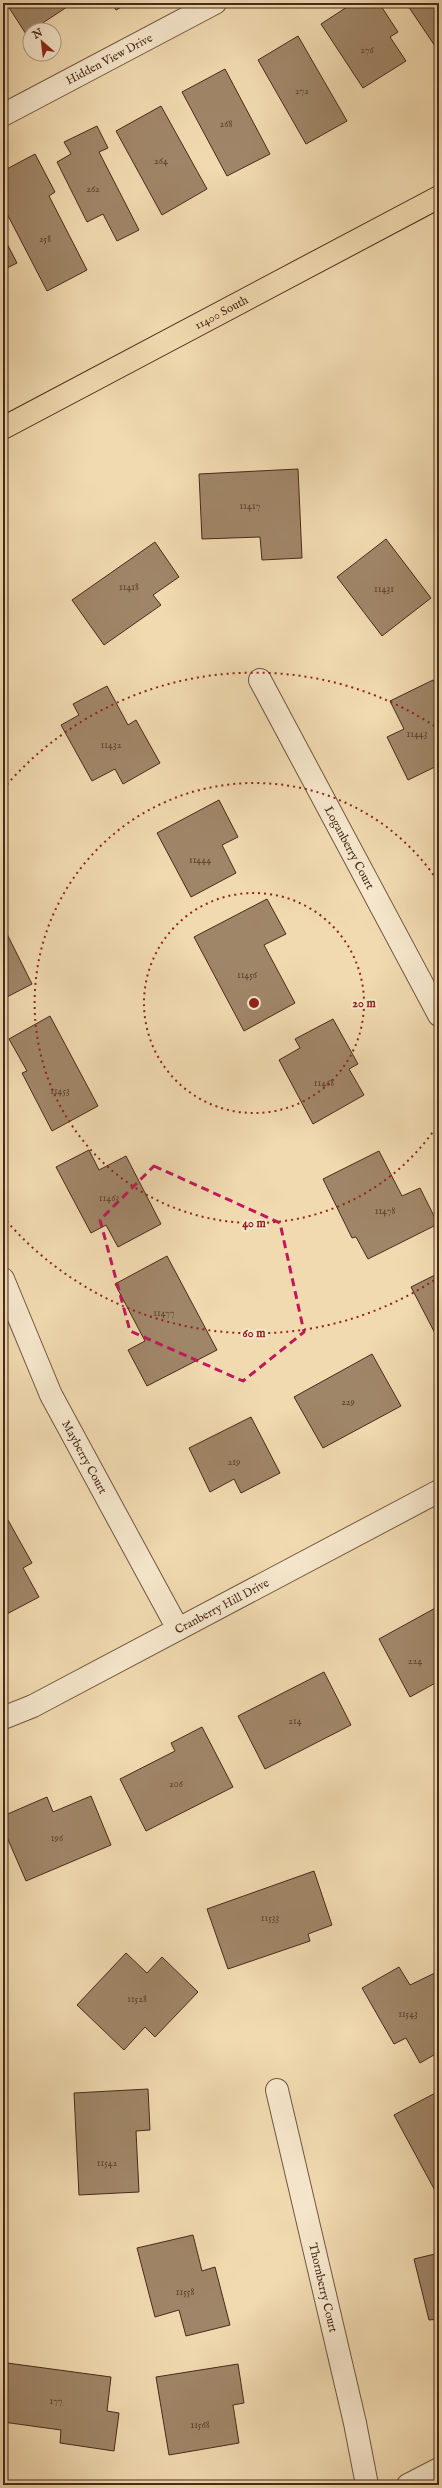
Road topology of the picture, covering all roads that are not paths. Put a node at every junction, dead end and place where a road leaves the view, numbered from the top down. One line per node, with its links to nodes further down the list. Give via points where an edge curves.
1 (215, 3): 2 (street, Hidden View Drive)
2 (3, 115)
3 (439, 197): 4 (main road, 11400 South)
4 (3, 428)
5 (260, 680): 6 (street, Loganberry Court)
6 (439, 1015)
7 (3, 1279): 9 (street, Mayberry Court, via 51,1395)
8 (439, 1490): 9 (street, Cranberry Hill Drive)
9 (178, 1630): 10 (street, Cranberry Hill Drive, via 33,1706)
10 (3, 1718)
11 (277, 2090): 13 (street, Thornberry Court)
12 (439, 2469): 14 (street)
13 (368, 2485)
14 (408, 2485)

